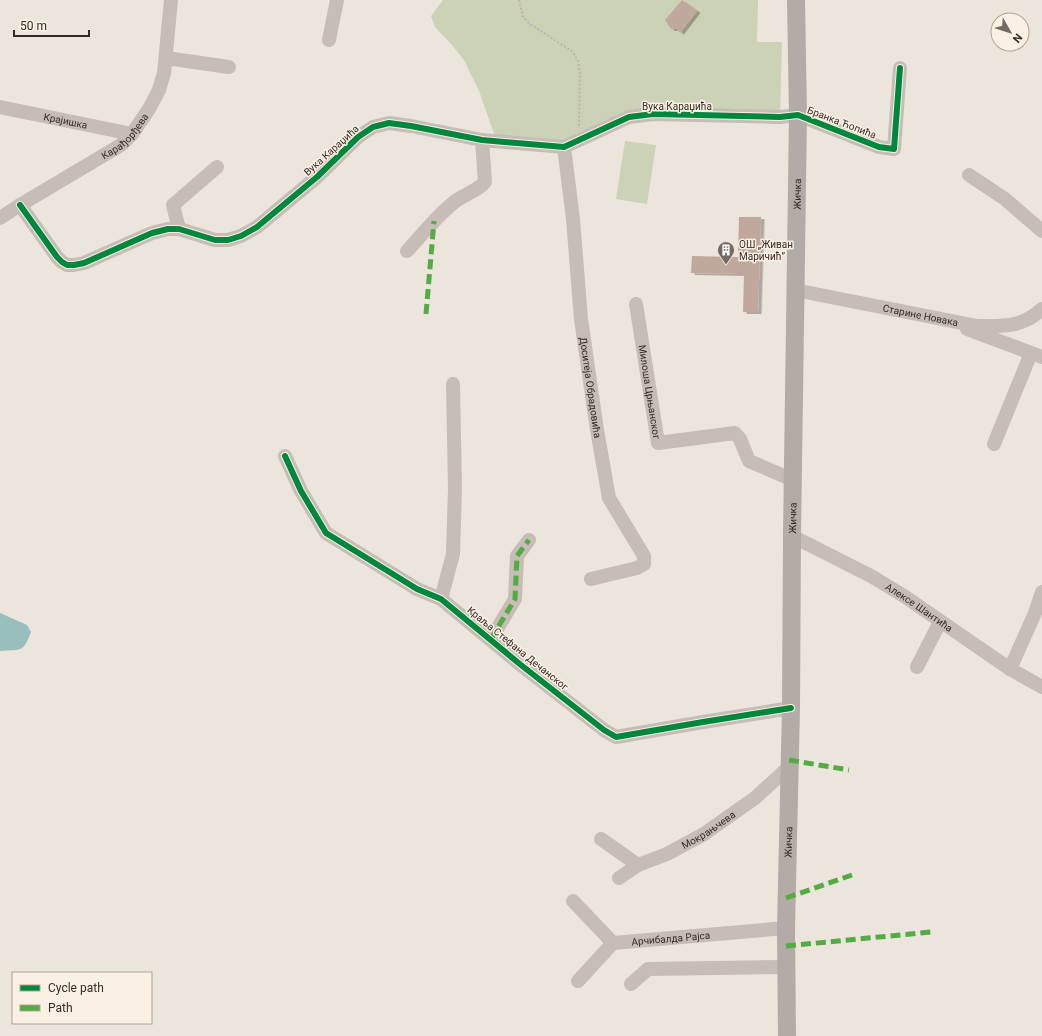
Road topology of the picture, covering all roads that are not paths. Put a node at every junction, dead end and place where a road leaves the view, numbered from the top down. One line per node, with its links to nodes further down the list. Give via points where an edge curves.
1 (171, 0): 5 (street, Карађорђева)
2 (337, 0): 4 (street)
3 (796, 0): 9 (main road, Жичка)
4 (329, 40)
5 (166, 58): 6 (street); 10 (street, Карађорђева, via 159,90)
6 (229, 67)
7 (900, 68): 9 (street, Бранка Ћопића, via 894,149 879,147)
8 (0, 107): 10 (street, Крајишка)
9 (798, 115): 12 (street, Вука Караџића, via 780,117 653,114 629,117); 20 (main road, Жичка)
10 (132, 134): 15 (street, Карађорђева, via 121,145)
11 (482, 140): 12 (street, Вука Караџића); 17 (street, Вука Караџића, via 389,123 373,127 358,137 317,177 257,227 241,236 216,240); 19 (street, via 485,182 480,188 457,200 442,212)
12 (564, 147): 32 (street, Доситеја Обрадовића, via 581,319 609,498 644,556 644,564 637,568)
13 (217, 167): 17 (street, via 173,205)
14 (969, 175): 18 (street, via 1005,199)
15 (20, 205): 16 (street, Карађорђева); 17 (street, Вука Караџића, via 57,257 67,265 84,262 152,233 168,229)
16 (0, 218)
17 (179, 230)
18 (1042, 231)
19 (407, 251)
20 (795, 290): 23 (street, Старине Новака); 29 (main road, Жичка)
21 (636, 304): 29 (street, Милоша Црњанског, via 658,443 735,433 749,461)
22 (1042, 309): 23 (street, Старине Новака, via 1032,318 1017,324 976,326)
23 (948, 321): 24 (street)
24 (1035, 358): 25 (street); 27 (street)
25 (1042, 363)
26 (454, 384): 34 (street, via 453,554)
27 (994, 444)
28 (285, 456): 34 (street, Краља Стефана Дечанског, via 326,532 417,589)
29 (793, 480): 30 (main road, Жичка)
30 (792, 536): 35 (street, Алексе Шантића, via 871,576); 40 (main road, Жичка)
31 (529, 540): 36 (street, Краља Стефана Дечанског, via 517,556 515,598)
32 (591, 579)
33 (1042, 592): 38 (street, via 1036,613)
34 (441, 599): 36 (street, Краља Стефана Дечанског)
35 (940, 622): 37 (street); 38 (street, Алексе Шантића)
36 (491, 639): 40 (street, Краља Стефана Дечанског, via 616,737)
37 (917, 667)
38 (1010, 669): 39 (street, Алексе Шантића)
39 (1042, 687)
40 (790, 708): 41 (main road, Жичка)
41 (789, 767): 43 (street, Мокрањчева, via 755,798 704,834 667,854); 46 (main road, Жичка)
42 (601, 839): 43 (street)
43 (638, 865): 44 (street, Мокрањчева)
44 (619, 878)
45 (573, 901): 47 (street)
46 (786, 928): 47 (street, Арчибалда Рајса); 48 (main road, Жичка)
47 (613, 943): 49 (street)
48 (786, 967): 50 (street, via 648,969); 51 (main road, Жичка)
49 (578, 981)
50 (631, 984)
51 (787, 1036)

